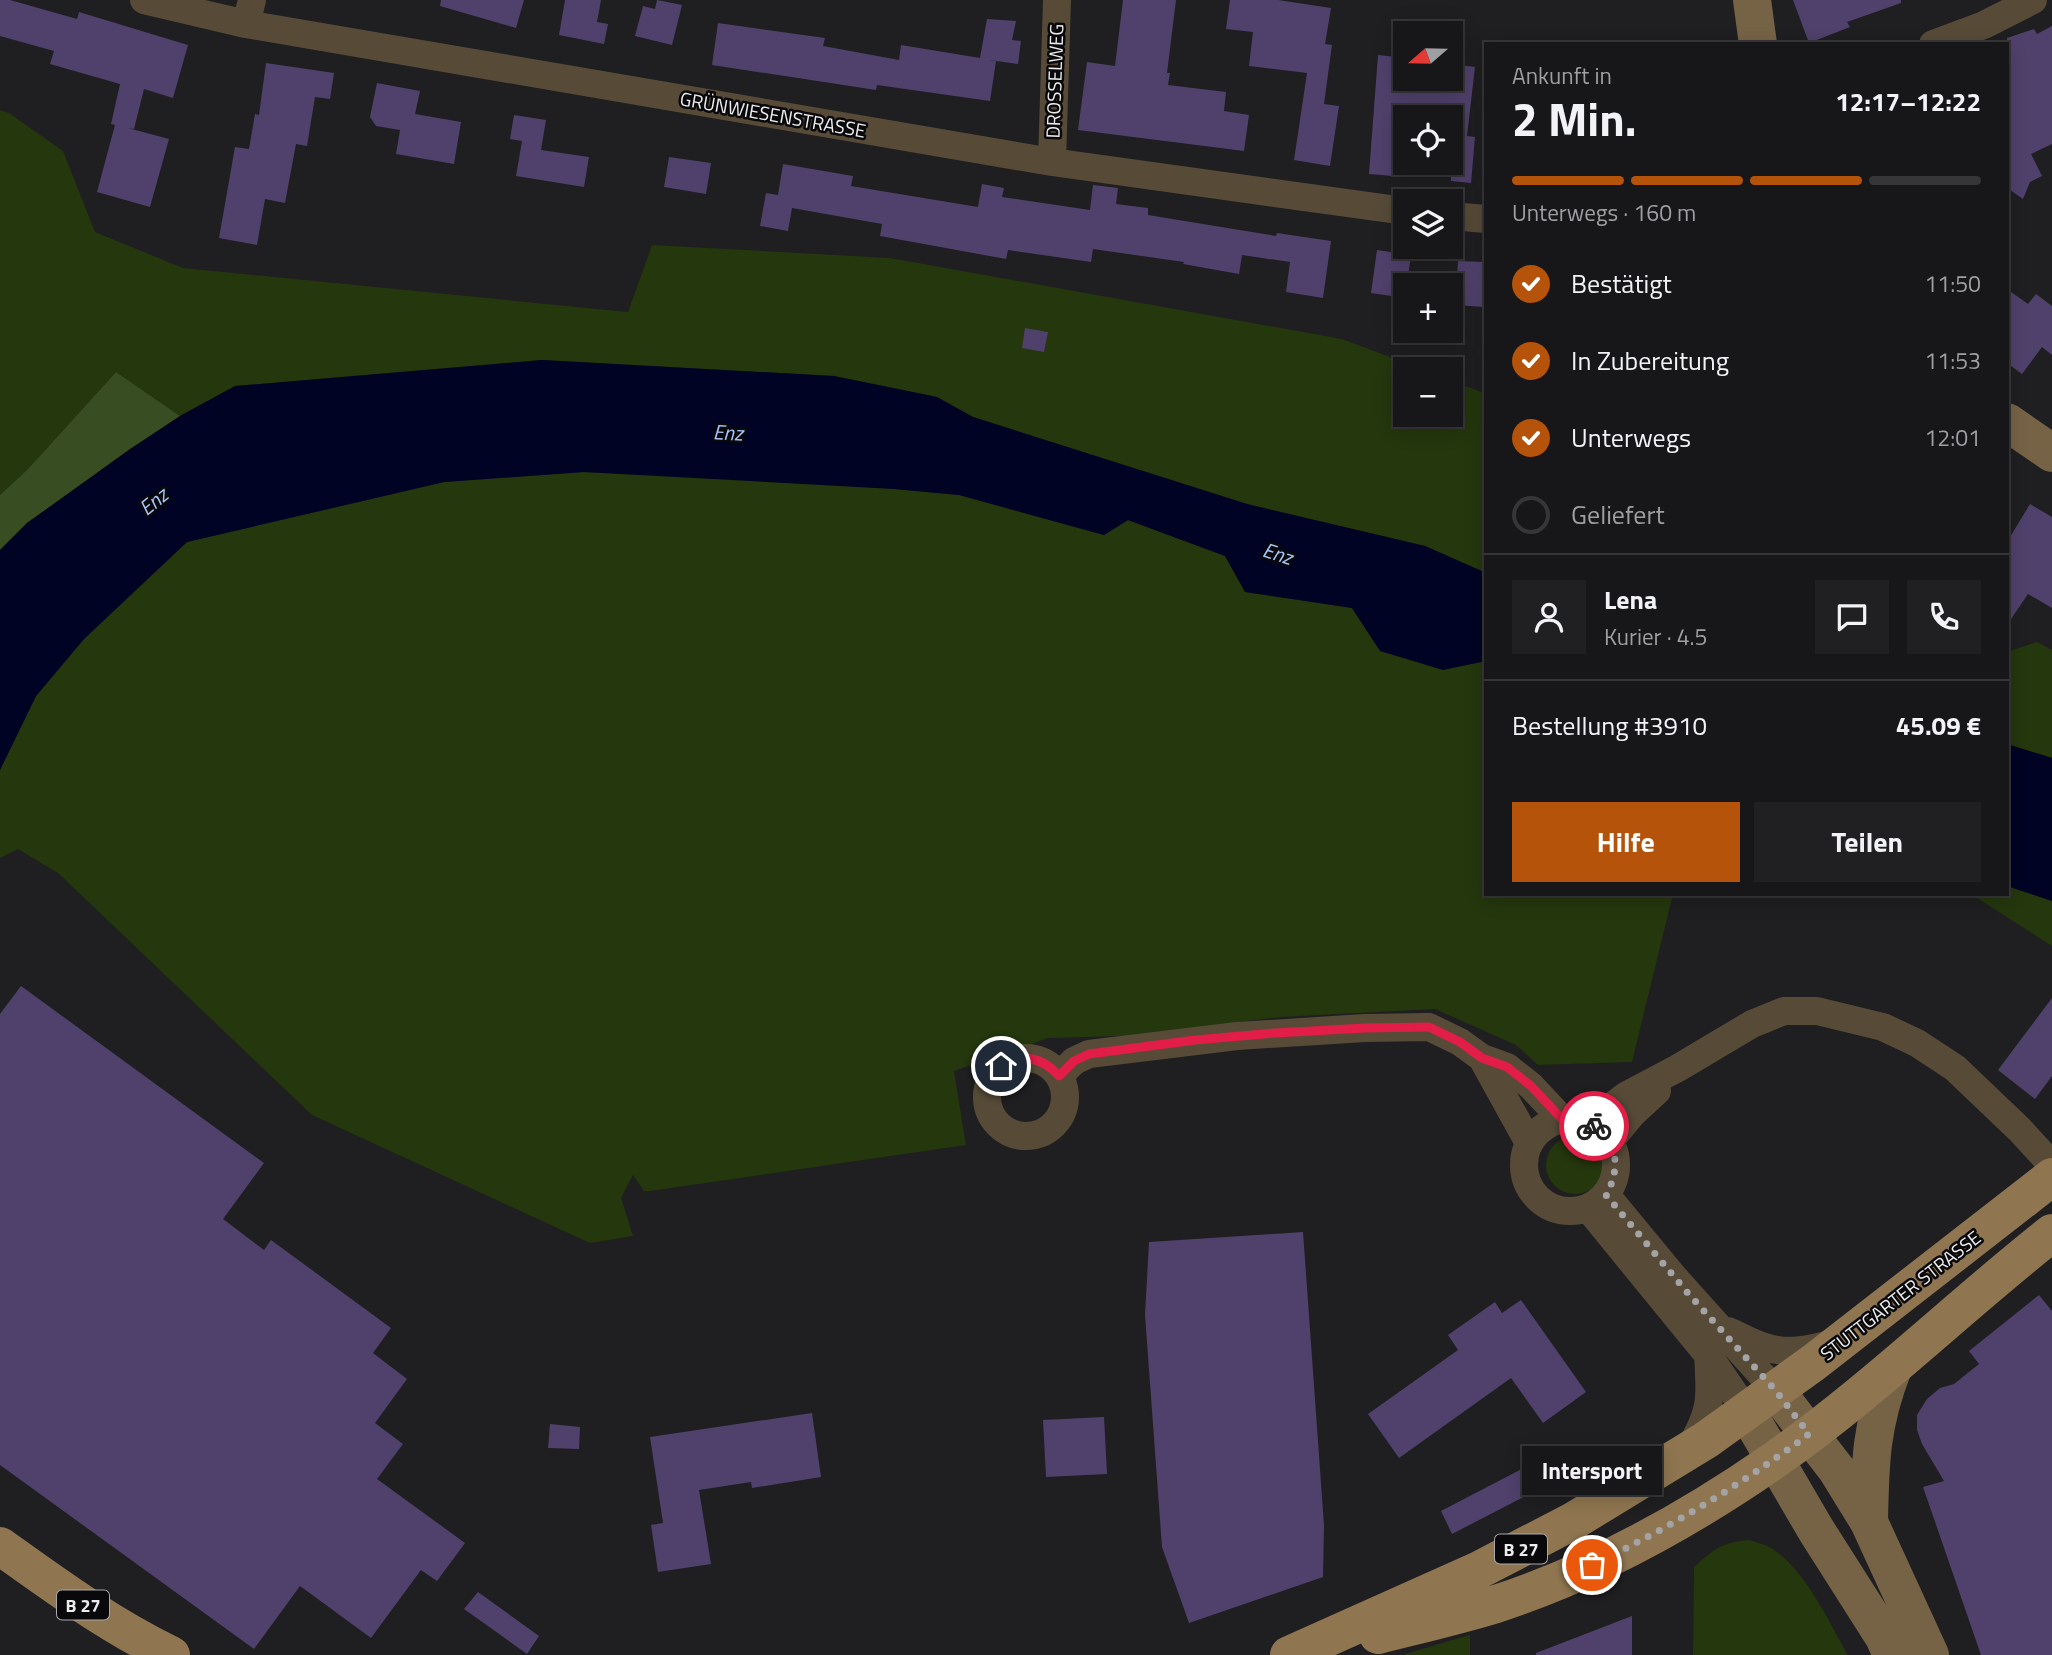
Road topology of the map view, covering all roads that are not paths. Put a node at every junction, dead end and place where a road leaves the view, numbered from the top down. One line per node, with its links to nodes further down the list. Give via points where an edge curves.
1 (144, 0): 5 (street, GRÜNWIESENSTRASSE)
2 (1057, 0): 8 (street, DROSSELWEG)
3 (1752, 0): 6 (main road)
4 (2033, 0): 7 (street)
5 (249, 12): 8 (street, GRÜNWIESENSTRASSE)
6 (1758, 42)
7 (1938, 42)
8 (1052, 162): 9 (street, GRÜNWIESENSTRASSE)
9 (1393, 209)
10 (1463, 217): 11 (street)
11 (1484, 219)
12 (2009, 423): 13 (main road)
13 (2052, 453)
14 (1482, 1058): 15 (street, via 1429,1027 1365,1028 1195,1040 1089,1054); 16 (street, via 1507,1067); 17 (street)
15 (1059, 1076)
16 (1587, 1128): 17 (street, via 1549,1123); 18 (street, via 1627,1095 1752,1024 1784,1011 1817,1011 1883,1027 1917,1042 1955,1068); 20 (street, via 1615,1155 1613,1182)
17 (1529, 1143): 20 (street, via 1524,1172 1538,1199 1561,1211)
18 (2052, 1165)
19 (2052, 1177): 23 (main road, STUTTGARTER STRASSE / B 27)
20 (1597, 1201): 22 (street); 24 (street)
21 (2052, 1233): 25 (main road, B 27)
22 (1716, 1326): 23 (street, via 1765,1348 1785,1351); 26 (street)
23 (1841, 1342): 26 (main road, STUTTGARTER STRASSE / B 27)
24 (1708, 1356): 26 (street); 28 (street, via 1709,1411)
25 (1893, 1368): 27 (main road, B 27); 30 (main road, via 1872,1435)
26 (1761, 1401): 27 (main road); 28 (main road, B 27); 29 (main road)
27 (1809, 1434): 29 (main road, B 27); 30 (main road)
28 (1687, 1451): 34 (main road, B 27, via 1575,1520 1479,1570)
29 (1774, 1460): 31 (main road); 35 (main road, B 27, via 1640,1542 1546,1585 1496,1604)
30 (1869, 1522): 31 (main road, via 1847,1515); 37 (main road)
31 (1816, 1530): 36 (main road)
32 (0, 1546): 33 (main road, B 27, via 71,1598)
33 (171, 1655)
34 (1289, 1655)
35 (1305, 1655)
36 (1892, 1655)
37 (1930, 1655)

